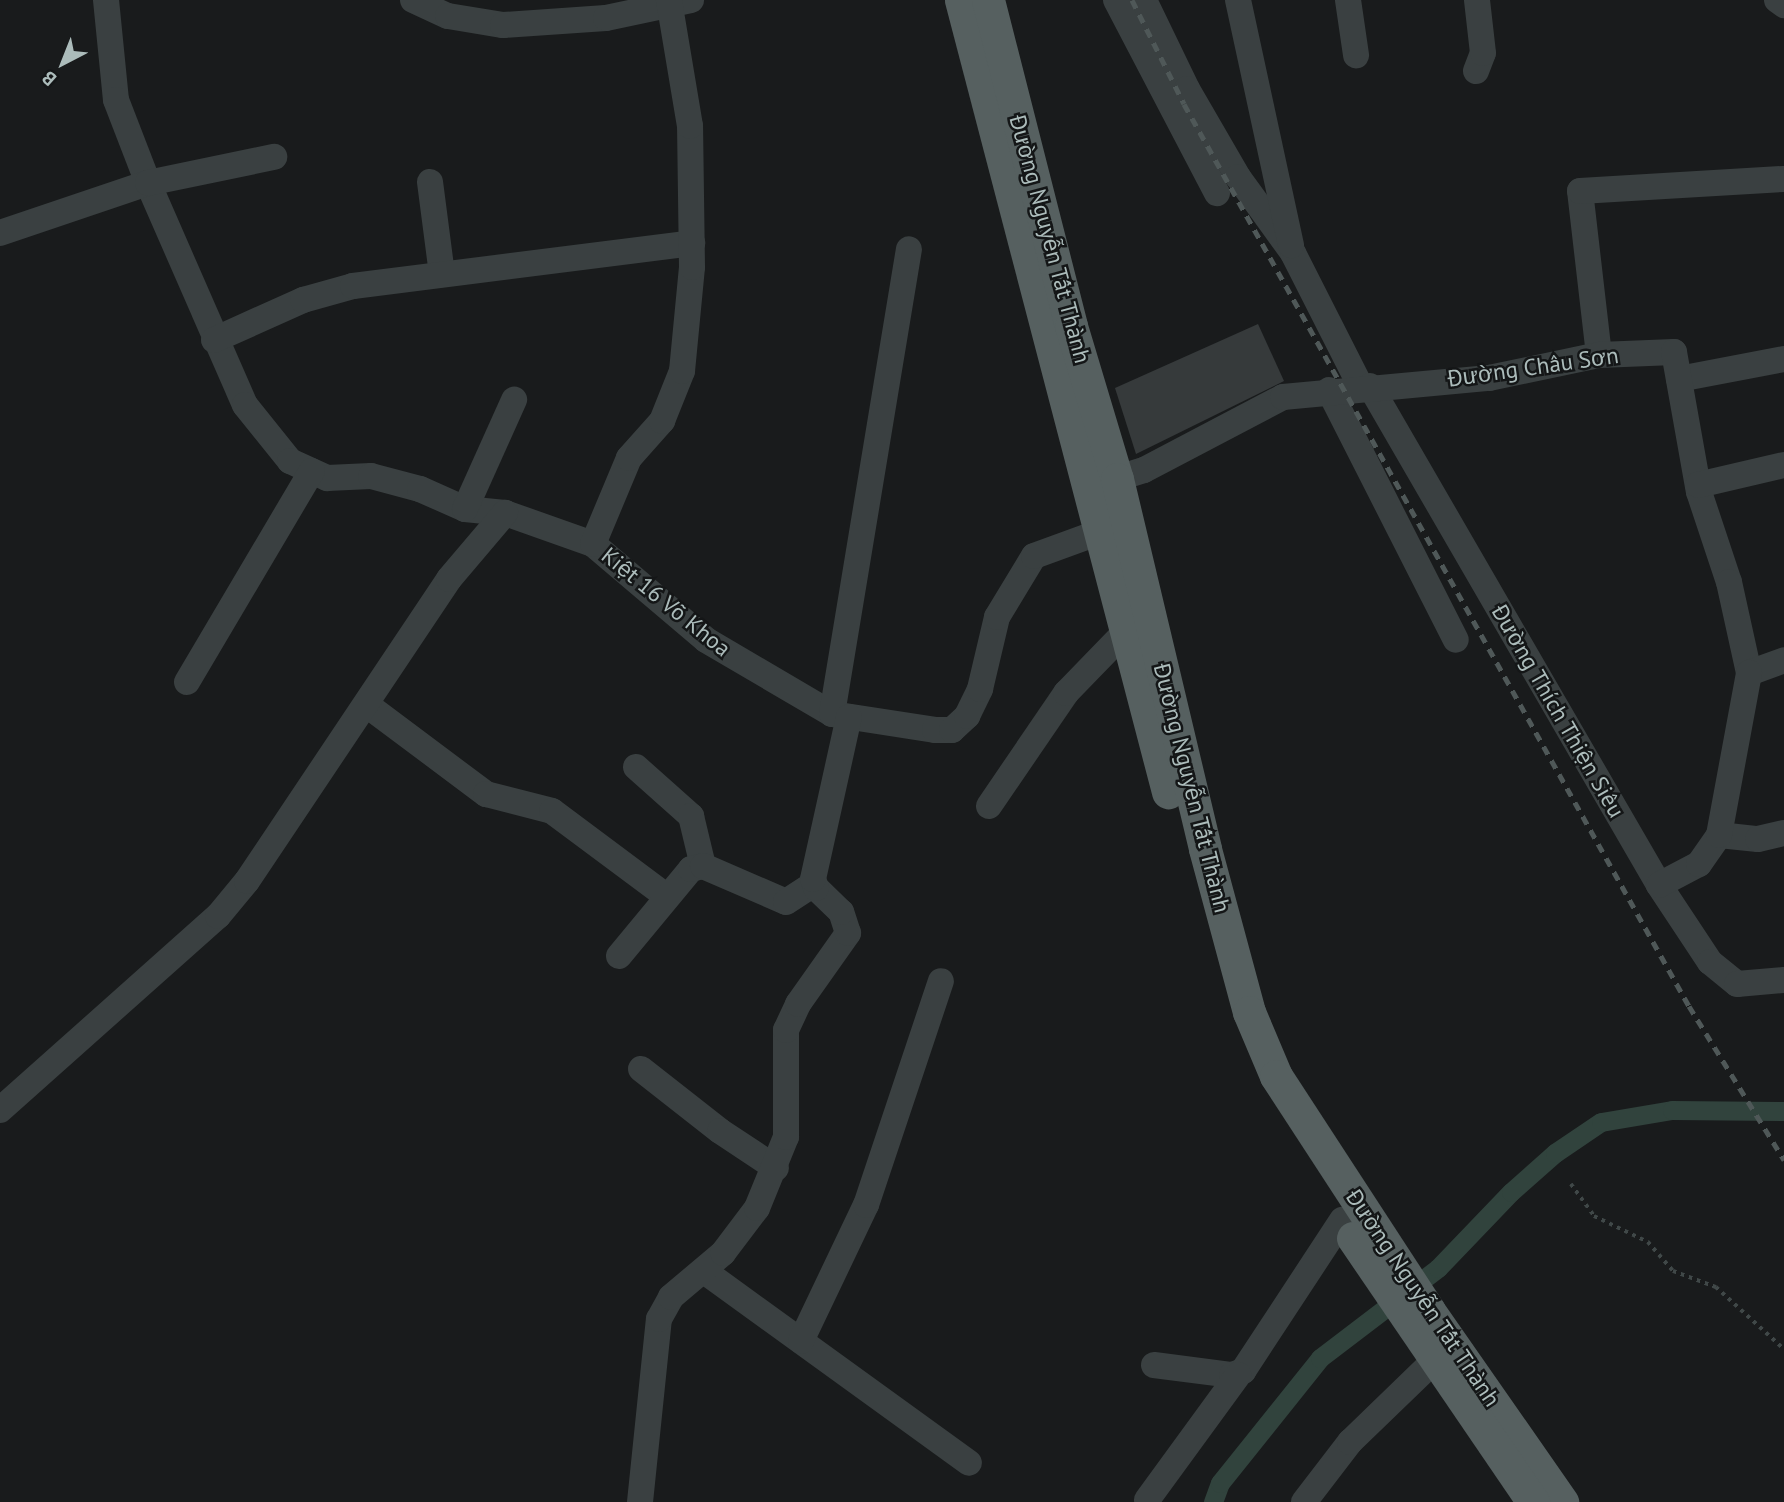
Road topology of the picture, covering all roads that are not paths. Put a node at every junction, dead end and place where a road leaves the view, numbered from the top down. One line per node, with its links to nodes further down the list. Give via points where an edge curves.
1 (106, 0): 18 (street, via 115,92)
2 (413, 0): 11 (street, via 448,16 503,25 606,18)
3 (961, 0): 34 (main road, Đường Nguyễn Tất Thành)
4 (988, 0): 34 (main road, Đường Nguyễn Tất Thành, via 1071,326)
5 (1116, 0): 19 (street)
6 (1144, 0): 23 (street, via 1187,89 1238,177)
7 (1238, 0): 23 (street)
8 (1348, 0): 13 (street)
9 (1477, 0): 14 (street, via 1483,53)
10 (1777, 0): 12 (street)
11 (676, 2): 21 (street, via 690,125)
12 (1784, 5)
13 (1356, 55)
14 (1476, 71)
15 (274, 157): 18 (street)
16 (1784, 179): 26 (street, via 1580,191)
17 (430, 182): 24 (street)
18 (148, 183): 20 (street); 25 (street)
19 (1217, 193)
20 (0, 233)
21 (692, 243): 24 (street); 39 (street, via 682,371 662,421 629,458)
22 (909, 249): 46 (street)
23 (1293, 253): 29 (street, Đường Thích Thiện Siêu)
24 (442, 274): 25 (street, via 327,293)
25 (214, 340): 33 (street, via 245,405 290,461)
26 (1599, 355): 28 (street, Đường Châu Sơn, via 1674,352); 29 (street, Đường Châu Sơn, via 1489,378)
27 (1784, 359): 28 (street)
28 (1679, 379): 35 (street, Đường Châu Sơn)
29 (1366, 387): 30 (street, Đường Châu Sơn); 53 (street, Đường Thích Thiện Siêu)
30 (1329, 390): 34 (street, Đường Châu Sơn, via 1283,397 1144,470); 41 (street)
31 (514, 400): 36 (street)
32 (1784, 465): 35 (street)
33 (312, 471): 36 (street, via 327,478 371,476 420,489); 44 (street)
34 (1102, 484): 38 (main road, Đường Nguyễn Tất Thành); 61 (main road, Đường Nguyễn Tất Thành, via 1249,1012 1276,1076)
35 (1698, 485): 43 (street, Đường Châu Sơn, via 1729,582)
36 (465, 509): 37 (street)
37 (505, 513): 39 (street); 45 (street, via 449,579)
38 (1100, 532): 40 (main road, Đường Nguyễn Tất Thành); 46 (street, via 1034,556 997,617 980,689 967,716 952,730)
39 (593, 544): 46 (street, Kiệt 16 Võ Khoa, via 706,640)
40 (1126, 631): 48 (street, via 1066,693); 61 (main road, Đường Nguyễn Tất Thành, via 1232,1031 1258,1091)
41 (1456, 640)
42 (1784, 660): 43 (street)
43 (1749, 673): 50 (street)
44 (187, 682)
45 (375, 711): 54 (street, via 495,798 552,811); 59 (street, via 218,916)
46 (841, 715): 52 (street)
47 (636, 767): 51 (street, via 691,816)
48 (989, 806)
49 (1784, 833): 50 (street, via 1758,838)
50 (1719, 835): 53 (street, via 1699,864)
51 (703, 866): 52 (street, via 786,902); 54 (street, via 684,873)
52 (814, 884): 60 (street, via 841,912 848,933 798,1004 786,1030 787,1124)
53 (1659, 885): 56 (street, Đường Thích Thiện Siêu, via 1727,979 1749,985)
54 (666, 896): 55 (street)
55 (620, 956)
56 (1784, 980)
57 (941, 981): 64 (street, via 866,1205)
58 (641, 1069): 60 (street)
59 (0, 1110)
60 (776, 1168): 62 (street, via 750,1221)
61 (1352, 1222): 63 (main road, Đường Nguyễn Tất Thành); 67 (street)
62 (704, 1270): 64 (street); 71 (street, via 671,1297 659,1319)
63 (1421, 1321): 65 (main road, Đường Nguyễn Tất Thành); 73 (main road, Đường Nguyễn Tất Thành)
64 (801, 1341): 68 (street)
65 (1434, 1361): 70 (street, via 1350,1442); 72 (main road, Đường Nguyễn Tất Thành)
66 (1154, 1365): 67 (street)
67 (1238, 1374): 69 (street)
68 (969, 1463)
69 (1147, 1500)
70 (1311, 1500)
71 (640, 1502)
72 (1533, 1502)
73 (1562, 1502)

